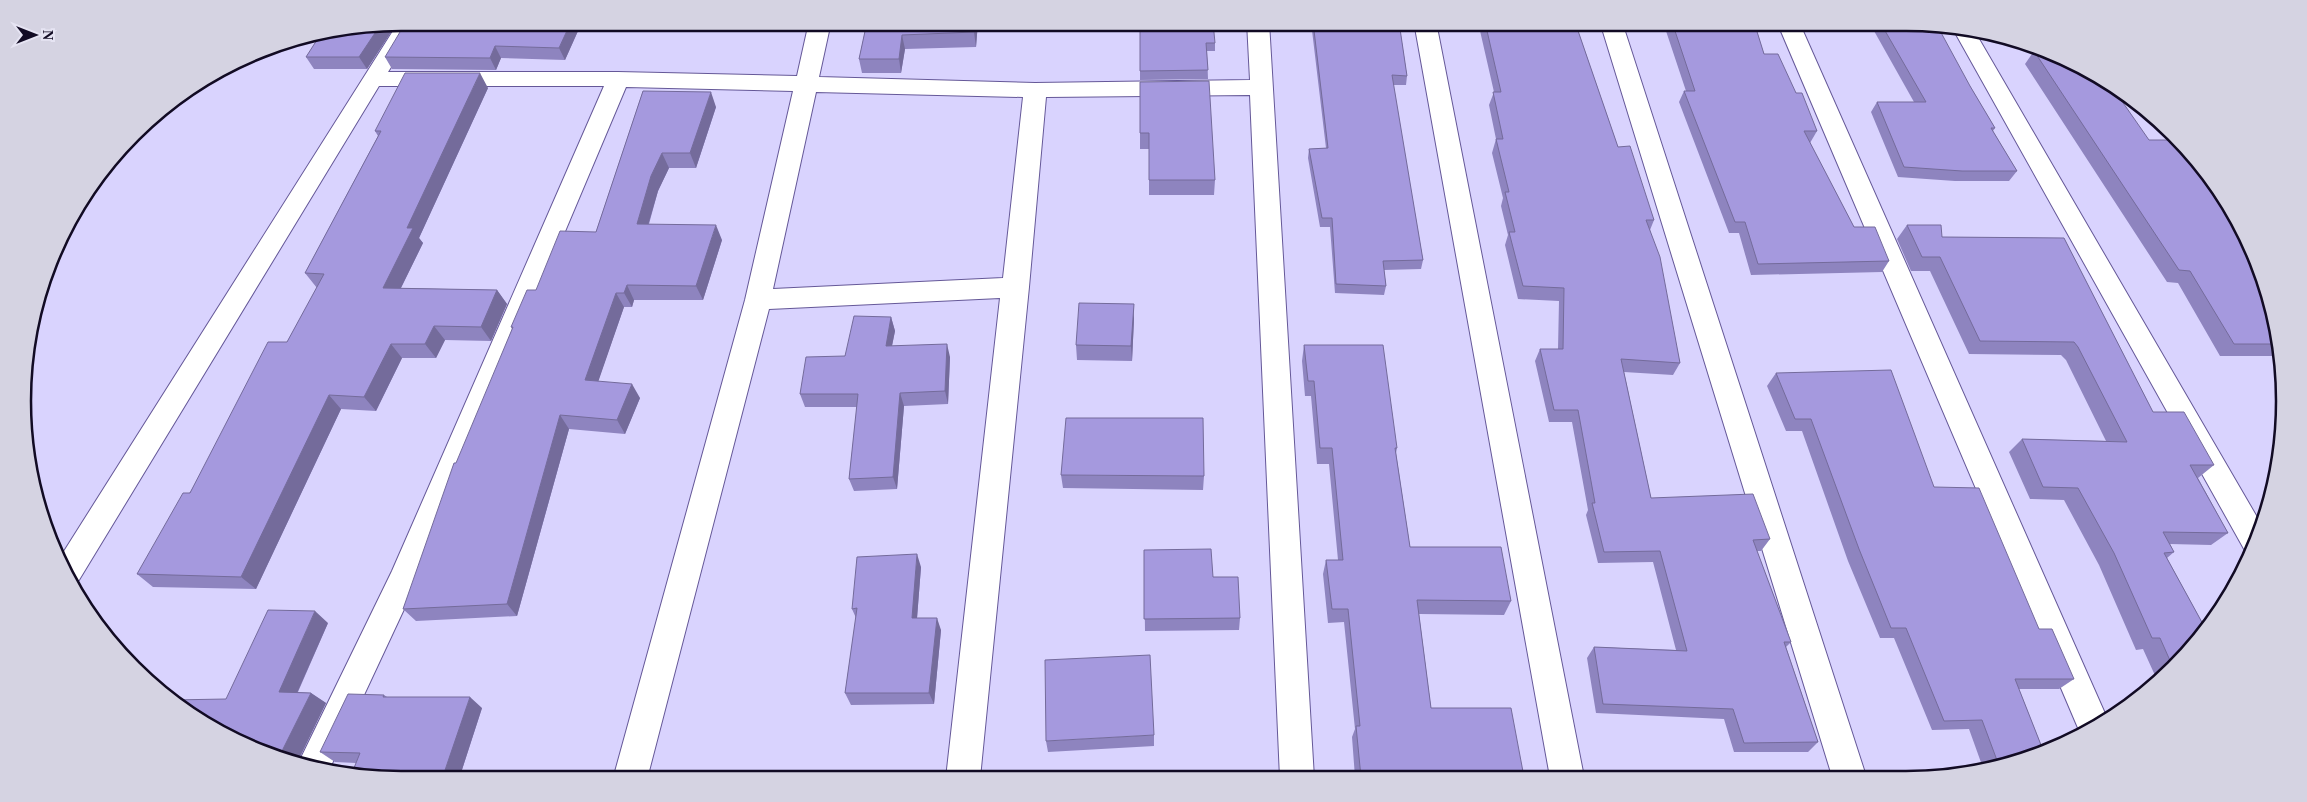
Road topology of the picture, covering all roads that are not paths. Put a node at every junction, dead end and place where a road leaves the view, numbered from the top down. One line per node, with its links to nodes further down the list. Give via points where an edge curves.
1 (403, 31): 8 (street)
2 (818, 31): 10 (street)
3 (1259, 31): 11 (street)
4 (1427, 31): 22 (street)
5 (1614, 31): 23 (street)
6 (1792, 31): 17 (street)
7 (1965, 36): 15 (street)
8 (372, 79): 9 (street); 16 (street)
9 (618, 79): 10 (street); 18 (street, via 404,575)
10 (806, 84): 12 (street); 14 (street)
11 (1262, 87): 12 (street); 21 (street)
12 (1035, 90): 13 (street)
13 (1016, 287): 14 (street); 20 (street)
14 (758, 300): 19 (street)
15 (2251, 534)
16 (70, 567)
17 (2091, 721)
18 (316, 761)
19 (632, 771)
20 (964, 771)
21 (1297, 771)
22 (1566, 771)
23 (1847, 771)

